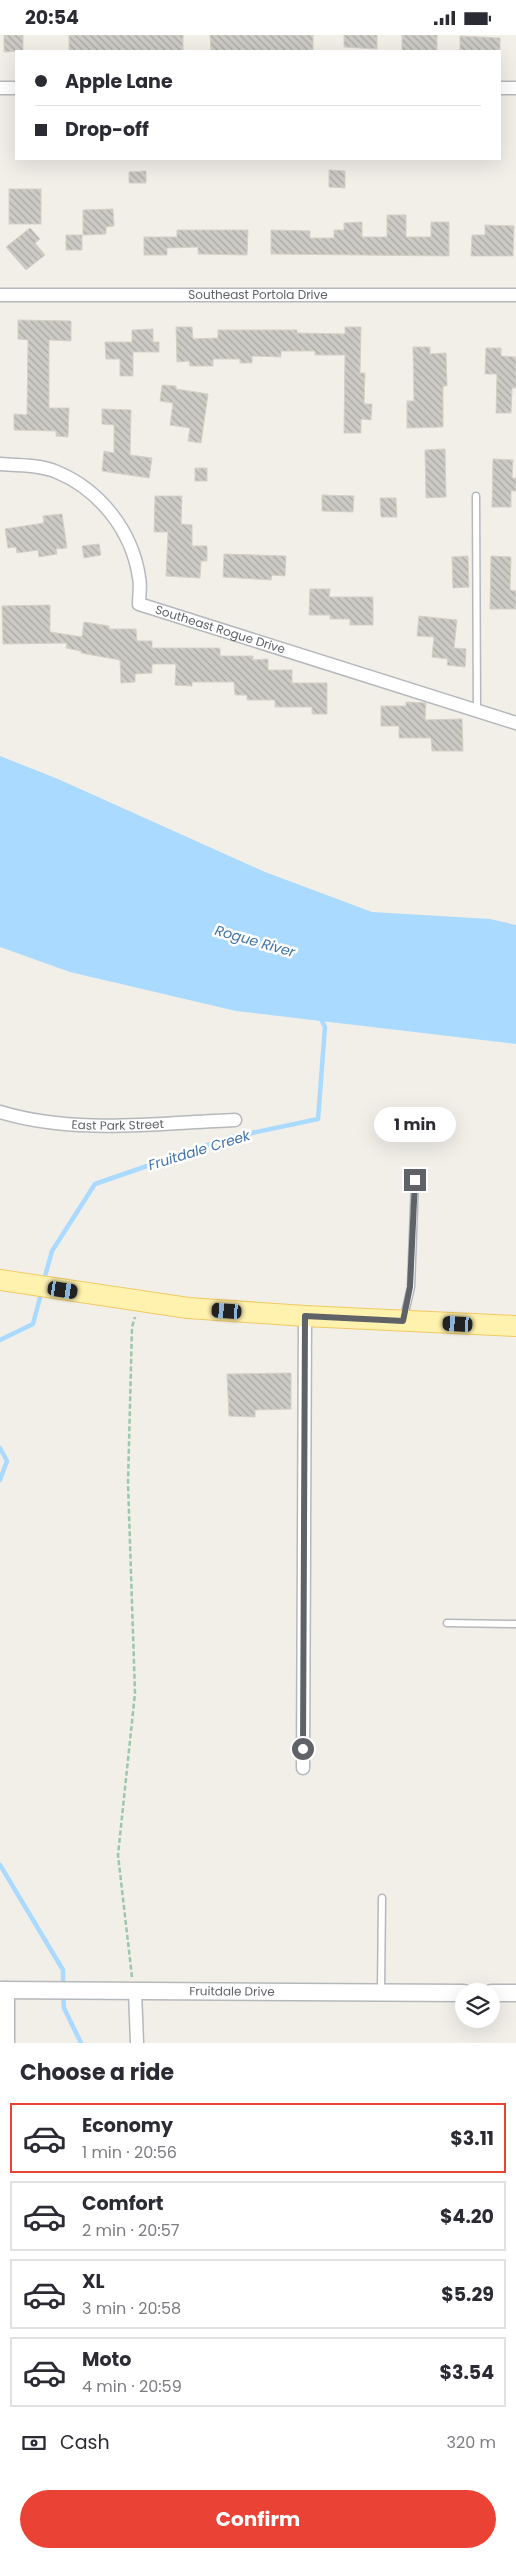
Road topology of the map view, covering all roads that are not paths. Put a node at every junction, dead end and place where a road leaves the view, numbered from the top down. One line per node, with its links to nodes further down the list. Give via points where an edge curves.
1 (0, 88): 2 (street)
2 (15, 88)
3 (501, 88): 4 (street)
4 (516, 89)
5 (0, 295): 6 (street, Southeast Portola Drive)
6 (516, 295)
7 (0, 464): 9 (street, Southeast Rogue Drive, via 56,471 85,488 112,511 128,539 140,577 139,604)
8 (476, 497): 9 (lane)
9 (477, 710): 10 (street, Southeast Rogue Drive)
10 (516, 723)
11 (0, 1112): 12 (street, East Park Street, via 98,1127)
12 (235, 1120)
13 (415, 1180): 16 (lane, via 410,1287)
14 (0, 1280): 15 (main road, via 188,1308)
15 (305, 1316): 16 (main road); 20 (street)
16 (403, 1321): 17 (main road)
17 (516, 1326)
18 (448, 1623): 19 (lane)
19 (516, 1624)
20 (303, 1768)
21 (382, 1898): 24 (lane)
22 (3, 1990): 23 (street, Fruitdale Drive); 28 (street)
23 (135, 1991): 24 (street, Fruitdale Drive); 29 (street)
24 (381, 1992): 25 (street, Fruitdale Drive)
25 (455, 1993)
26 (500, 1993): 27 (street)
27 (516, 1993)
28 (6, 2043)
29 (137, 2043)

